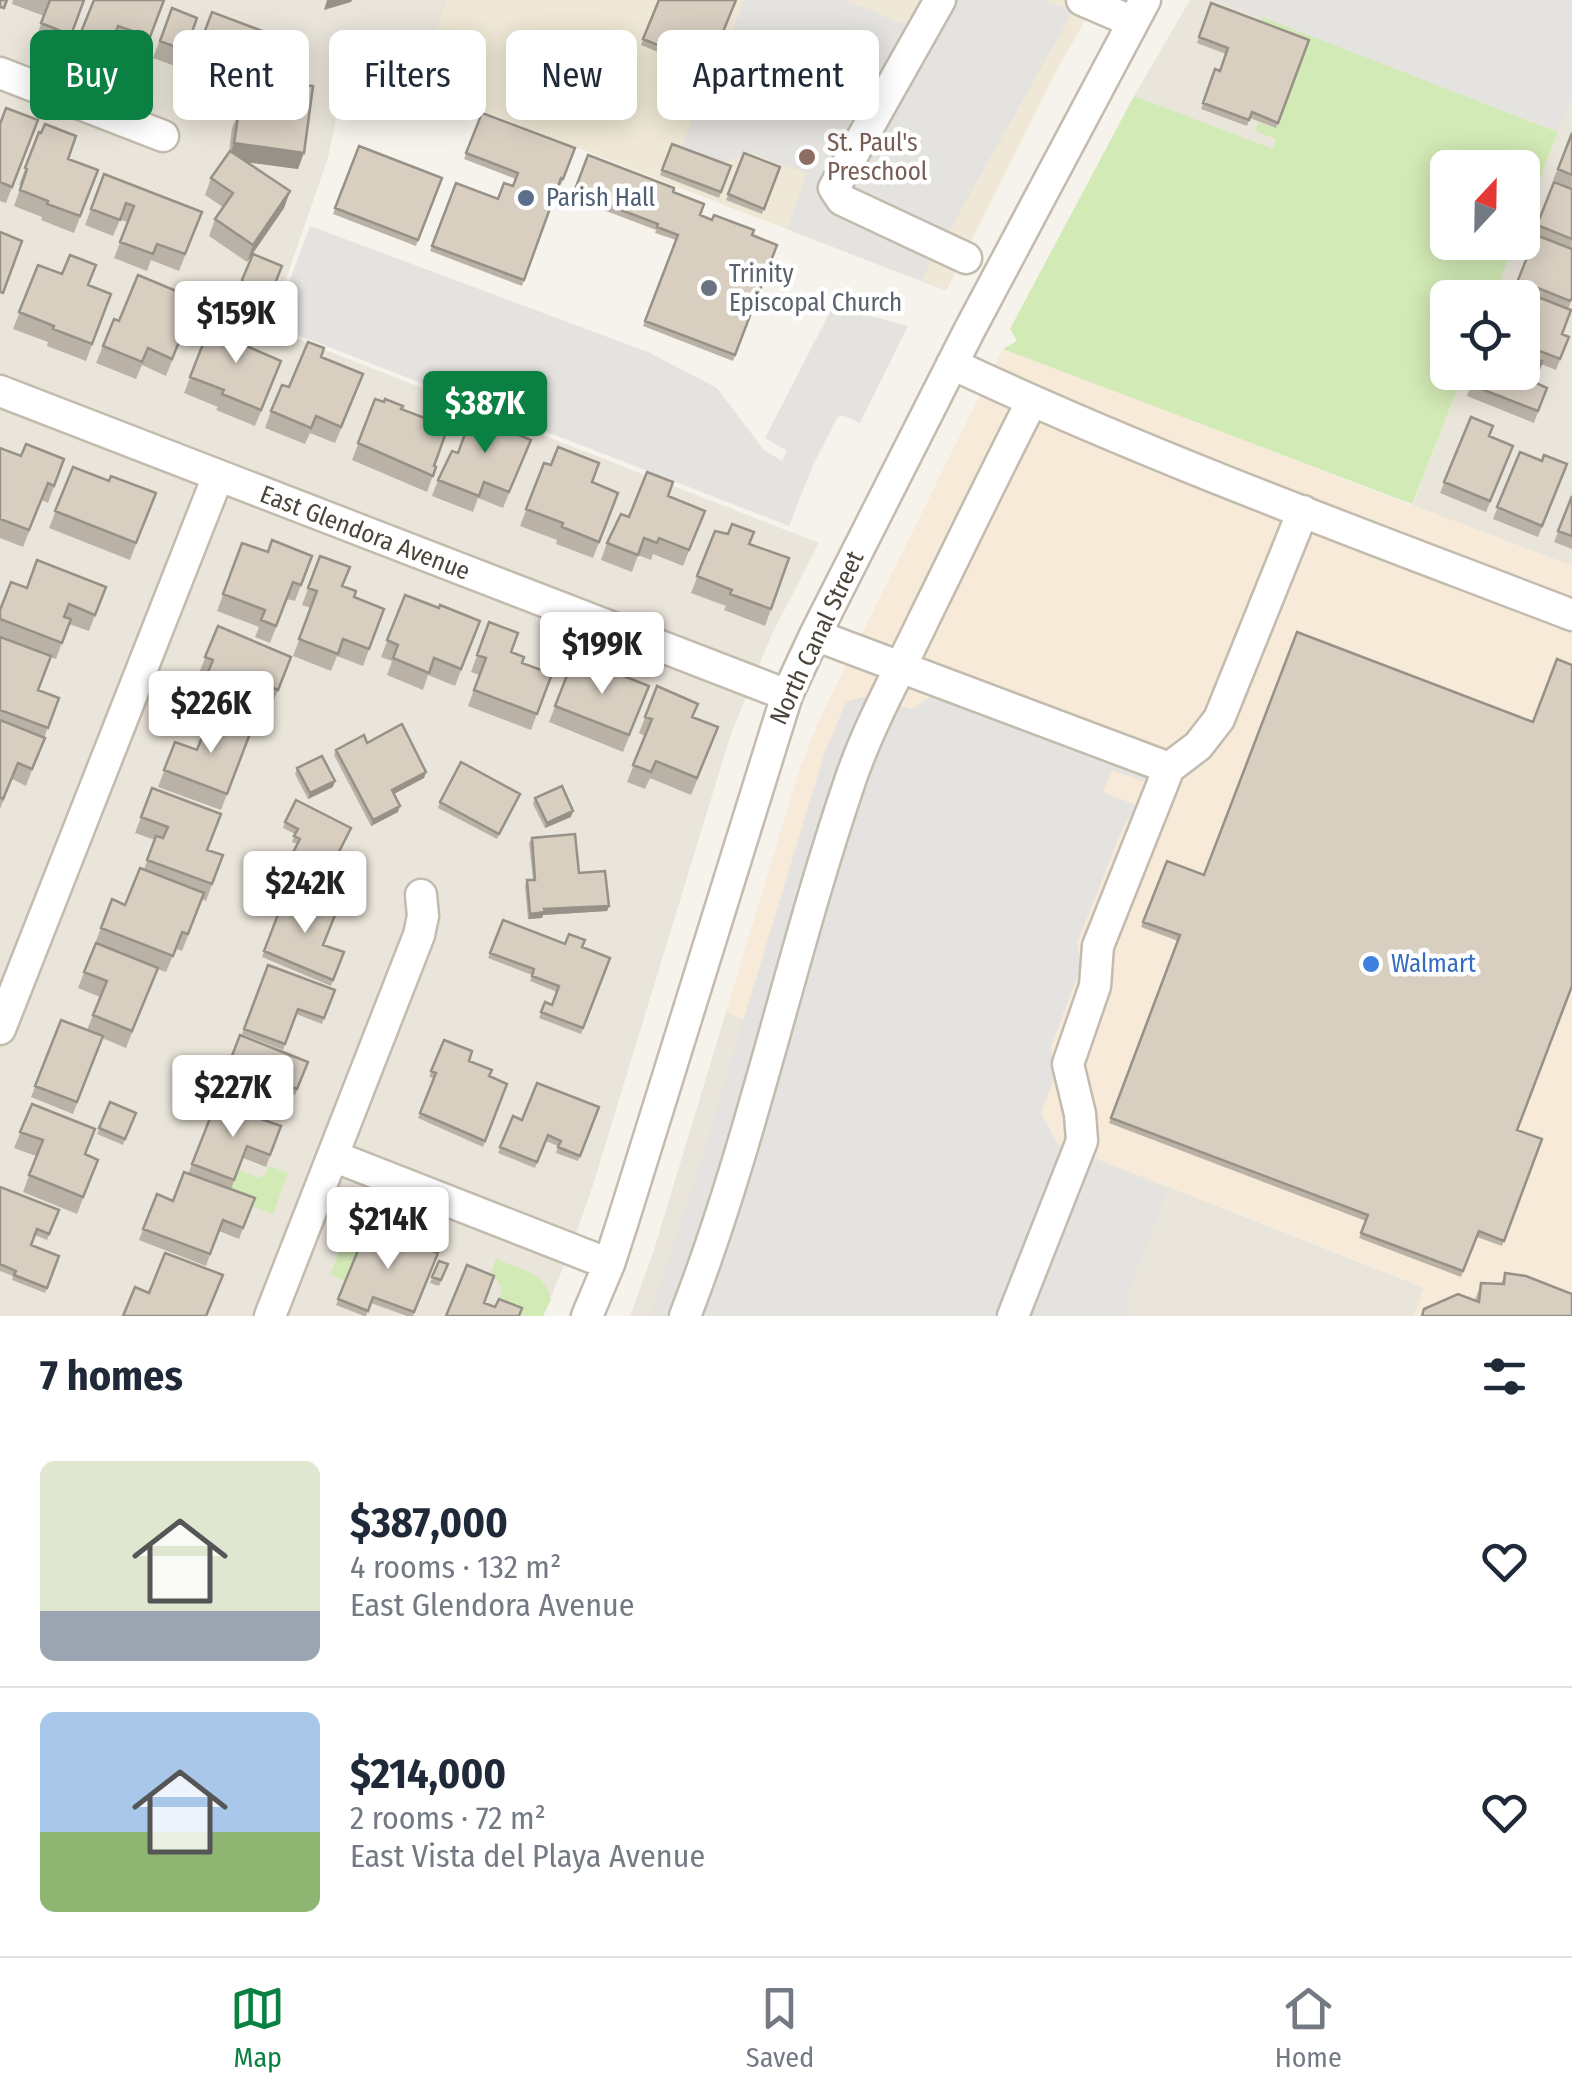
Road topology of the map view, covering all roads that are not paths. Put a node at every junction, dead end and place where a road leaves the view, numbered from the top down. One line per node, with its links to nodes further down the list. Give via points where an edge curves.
1 (940, 0): 6 (street, via 834,188 842,200)
2 (1082, 0): 3 (street)
3 (1139, 11): 7 (street, North Canal Street)
4 (0, 73): 5 (street)
5 (163, 136)
6 (966, 258)
7 (952, 364): 9 (street); 13 (street, North Canal Street)
8 (0, 392): 10 (street, East Glendora Avenue)
9 (1032, 401): 11 (street); 14 (street)
10 (218, 476): 15 (street, East Glendora Avenue); 18 (street)
11 (1303, 511): 12 (street); 16 (street, via 1218,719)
12 (1572, 614)
13 (815, 634): 14 (street); 15 (street, North Canal Street)
14 (901, 667): 16 (street); 23 (street, via 841,808)
15 (787, 695): 20 (street, North Canal Street)
16 (1169, 768): 24 (street, via 1098,946 1092,994 1068,1064 1082,1141)
17 (421, 896): 19 (street, via 419,935)
18 (0, 1029)
19 (333, 1156): 20 (street); 21 (street)
20 (609, 1264): 22 (street, North Canal Street)
21 (270, 1316)
22 (587, 1316)
23 (686, 1316)
24 (1013, 1316)

